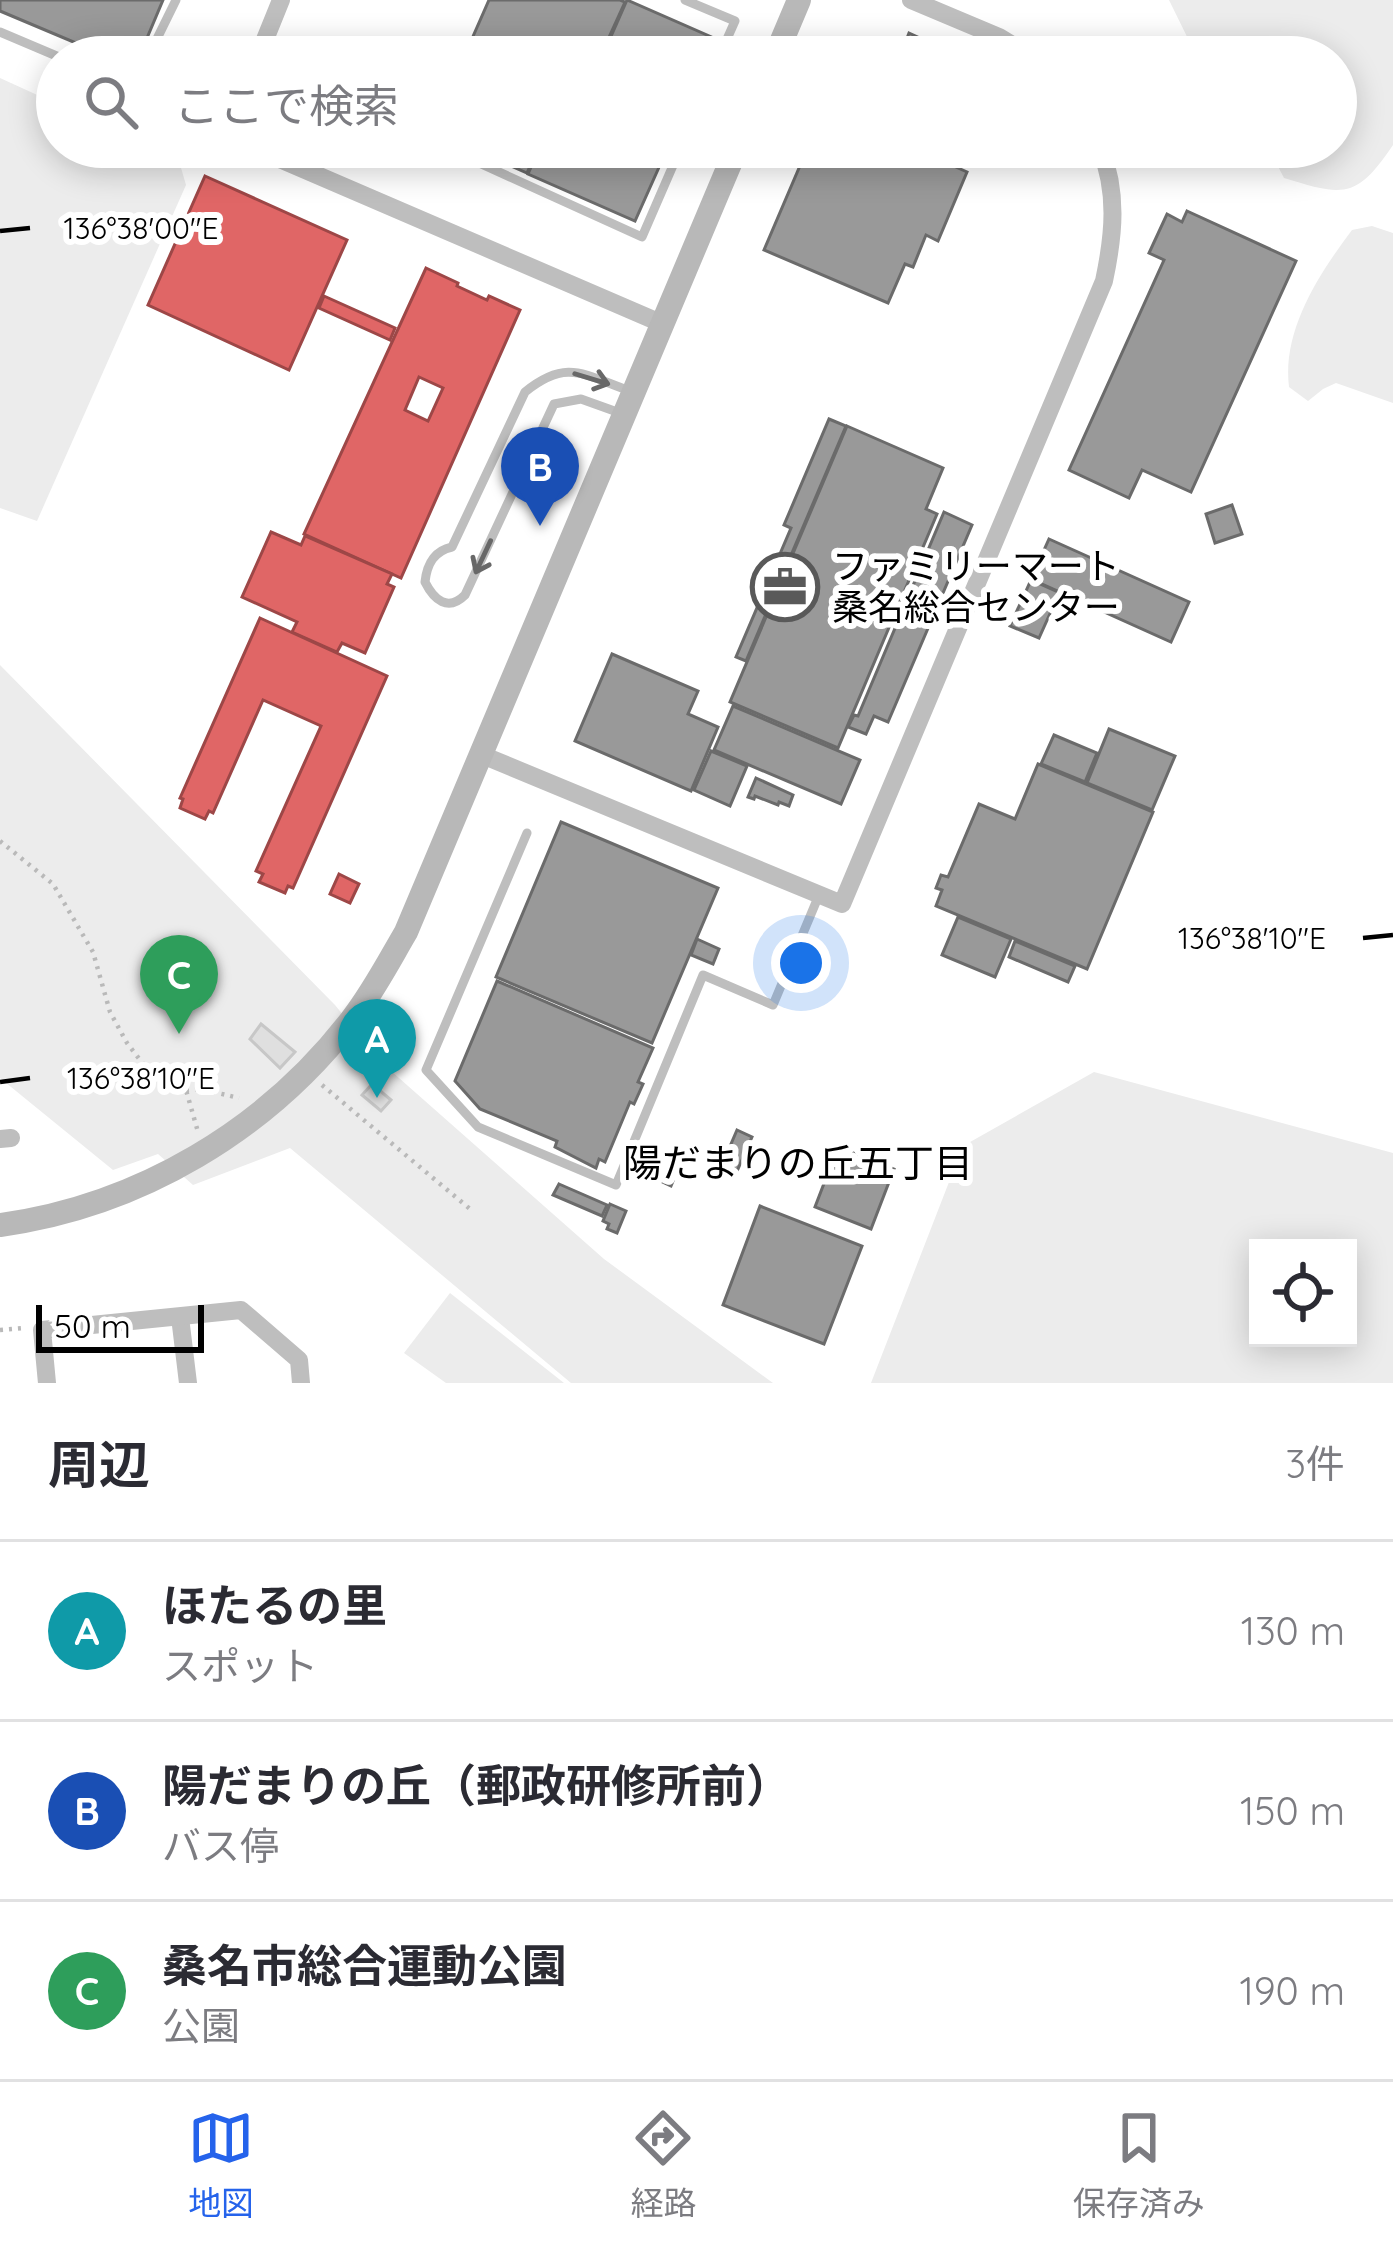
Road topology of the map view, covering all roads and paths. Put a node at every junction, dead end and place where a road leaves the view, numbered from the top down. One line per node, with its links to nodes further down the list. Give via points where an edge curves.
1 (176, 0): 7 (lane)
2 (281, 0): 8 (street)
3 (685, 0): 9 (lane, via 735,21)
4 (799, 0): 10 (street)
5 (911, 0): 11 (street)
6 (0, 32): 12 (lane)
7 (158, 36)
8 (266, 36)
9 (728, 36)
10 (784, 36)
11 (997, 36)
12 (36, 47)
13 (301, 168): 18 (street)
14 (490, 168): 15 (lane, via 642,237)
15 (672, 168)
16 (728, 168): 18 (street)
17 (1107, 168): 23 (street, via 1114,215 1104,280 842,904)
18 (663, 323): 19 (street)
19 (629, 404): 19 (lane, one-way to 19, via 554,404 465,595 450,604 431,594 424,582 432,558 452,547 525,392 565,371); 20 (street)
20 (482, 755): 23 (street); 29 (street, via 406,932 354,1017 295,1083 157,1178 83,1208)
21 (527, 833): 23 (lane, via 426,1070 478,1127 616,1185 703,975 773,1005)
22 (0, 842): 25 (path, via 53,884 93,952 110,1012 150,1073)
23 (819, 896)
24 (318, 1081): 28 (path)
25 (186, 1090): 26 (path); 27 (path)
26 (244, 1099)
27 (197, 1132)
28 (470, 1209)
29 (0, 1225)
30 (181, 1317): 31 (street, via 41,1330); 32 (street); 33 (street, via 241,1310 298,1360)
31 (46, 1383)
32 (188, 1383)
33 (301, 1383)

